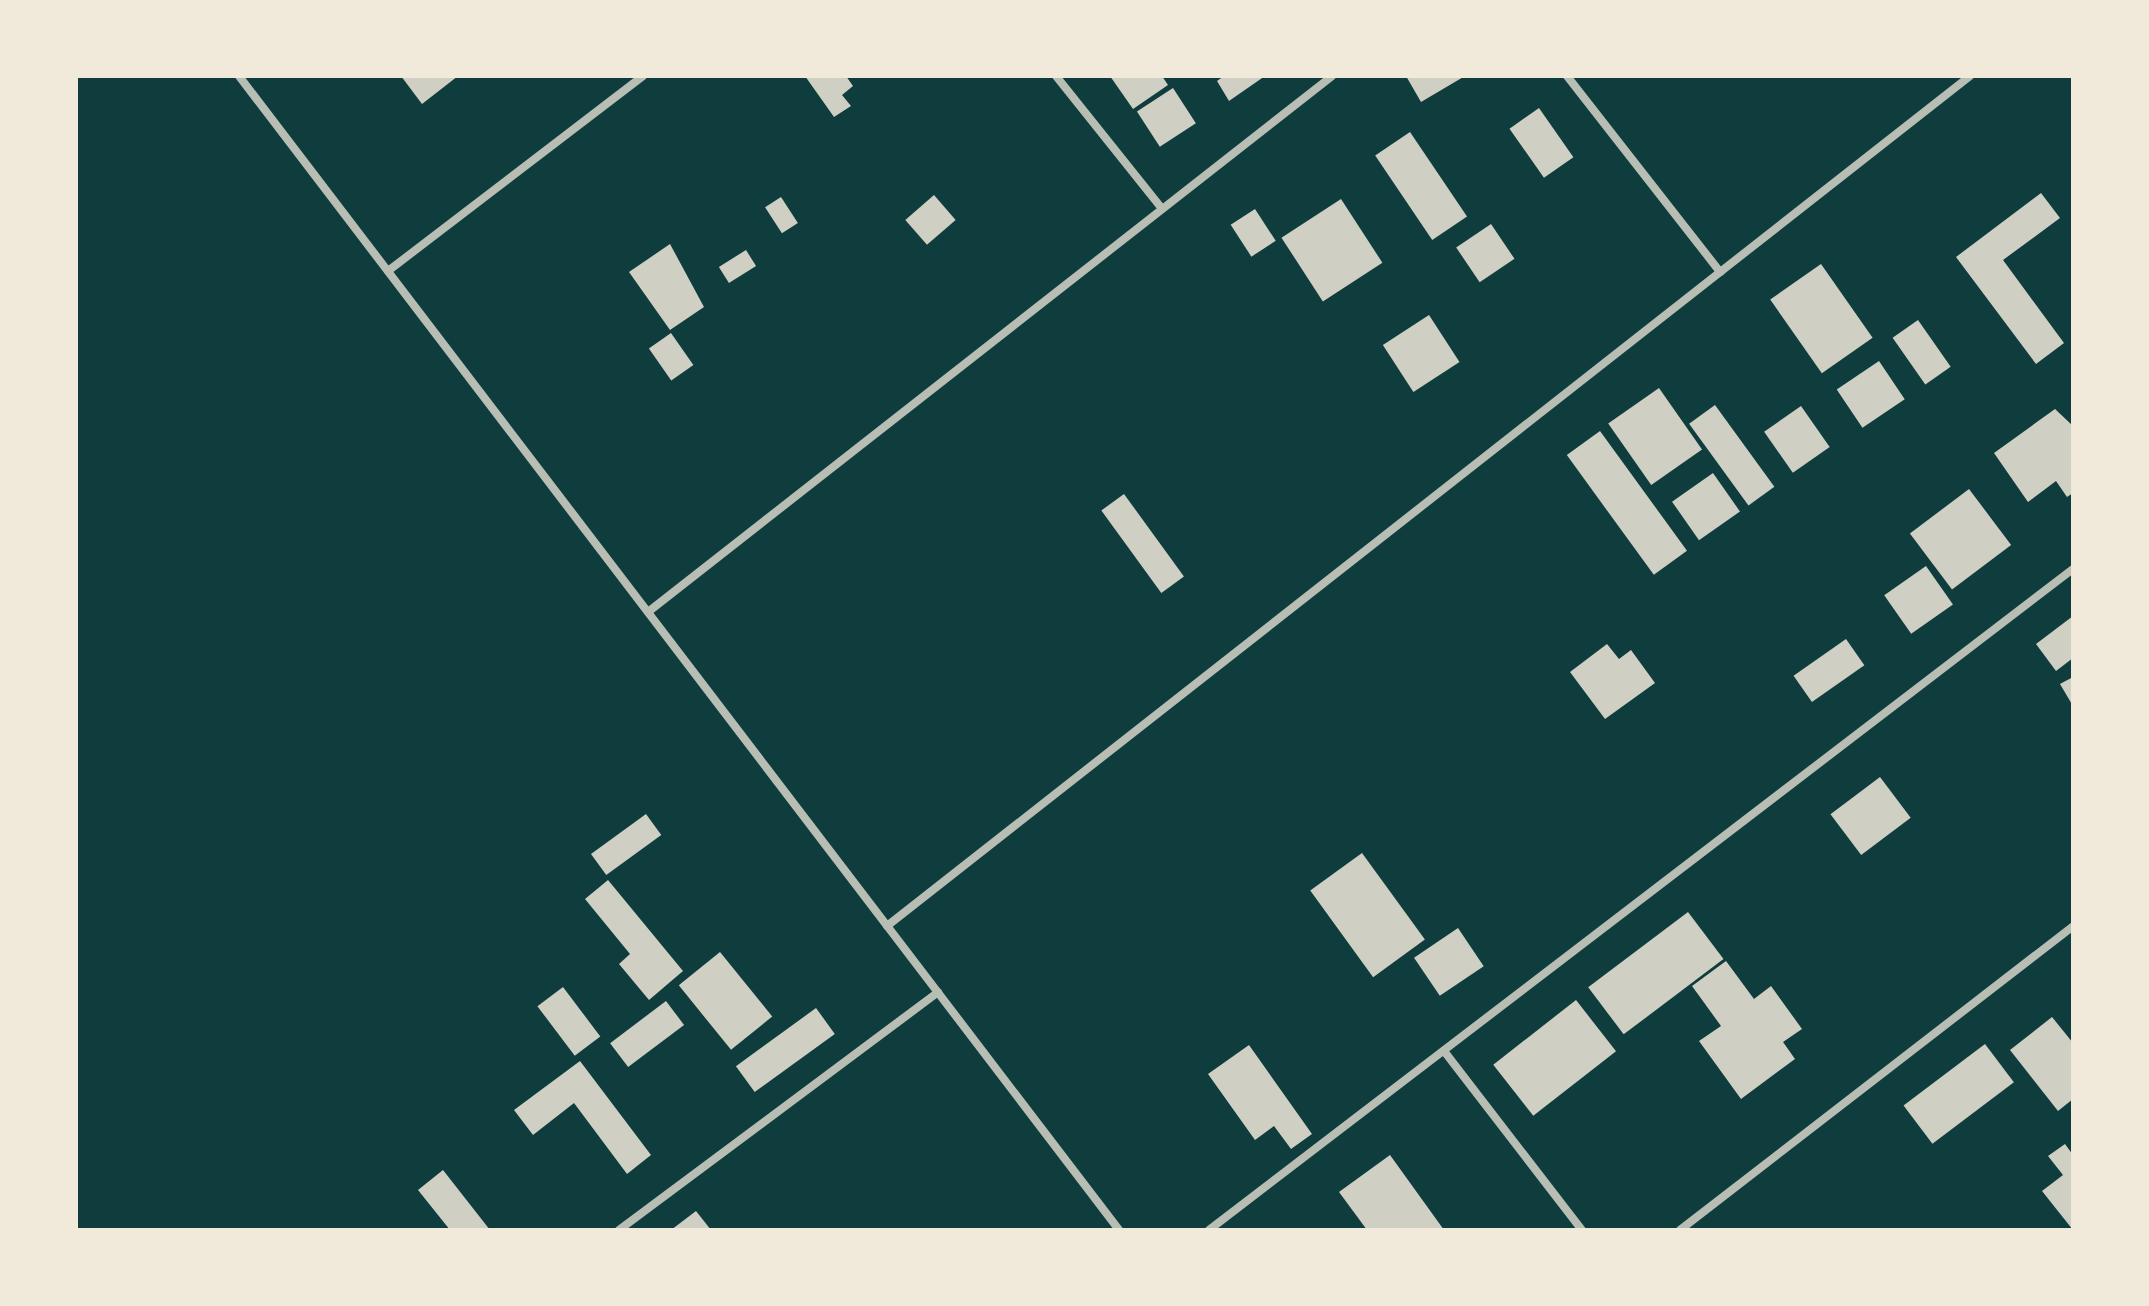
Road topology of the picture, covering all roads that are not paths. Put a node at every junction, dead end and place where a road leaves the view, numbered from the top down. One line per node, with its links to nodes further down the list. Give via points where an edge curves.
1 (239, 76): 8 (street)
2 (643, 76): 8 (street)
3 (1056, 76): 7 (street)
4 (1332, 76): 7 (street)
5 (1567, 76): 9 (street)
6 (1970, 76): 9 (street)
7 (1162, 209): 11 (street)
8 (388, 271): 11 (street)
9 (1720, 272): 12 (street)
10 (2073, 569): 15 (street)
11 (648, 612): 12 (street)
12 (887, 926): 14 (street)
13 (2073, 926): 20 (street)
14 (938, 992): 16 (street); 17 (street)
15 (1444, 1051): 18 (street); 19 (street)
16 (619, 1230)
17 (1119, 1230)
18 (1209, 1230)
19 (1582, 1230)
20 (1680, 1230)

